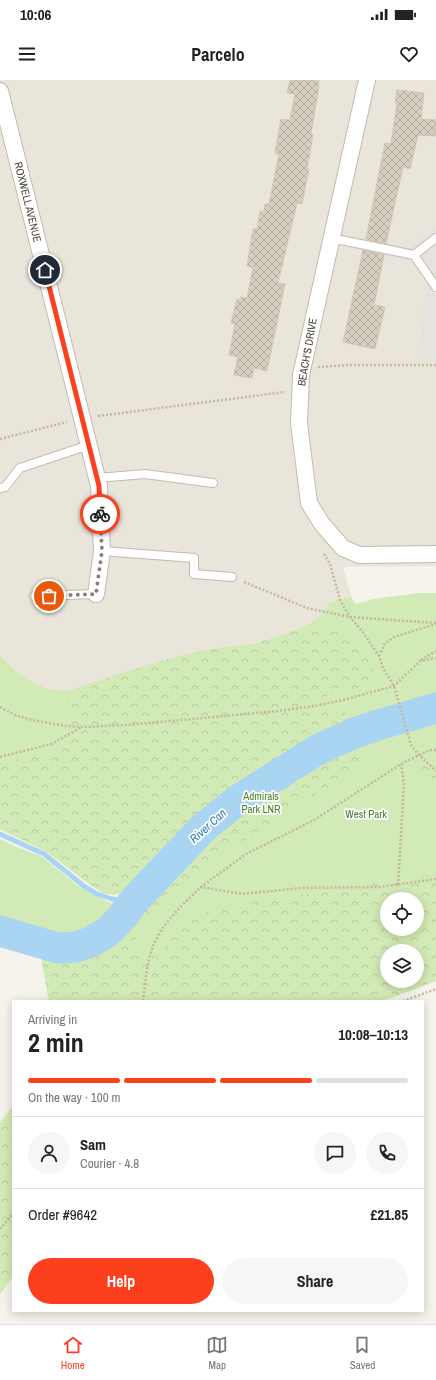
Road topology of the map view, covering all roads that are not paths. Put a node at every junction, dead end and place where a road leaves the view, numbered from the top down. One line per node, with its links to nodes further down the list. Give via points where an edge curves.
1 (367, 80): 3 (street, BEACH'S DRIVE)
2 (0, 91): 7 (street, ROXWELL AVENUE)
3 (331, 238): 5 (lane); 12 (street, BEACH'S DRIVE, via 301,375 299,423 309,503 322,524 343,548 359,555)
4 (436, 238): 5 (lane)
5 (414, 255): 6 (lane)
6 (436, 287)
7 (89, 446): 8 (street, ROXWELL AVENUE); 10 (lane, via 20,468 5,487)
8 (97, 478): 9 (lane, via 145,474); 11 (street, ROXWELL AVENUE)
9 (213, 483)
10 (0, 488)
11 (102, 551): 13 (lane, via 194,558 194,574); 14 (street, ROXWELL AVENUE)
12 (436, 554)
13 (232, 577)
14 (96, 594): 15 (lane)
15 (34, 596)

